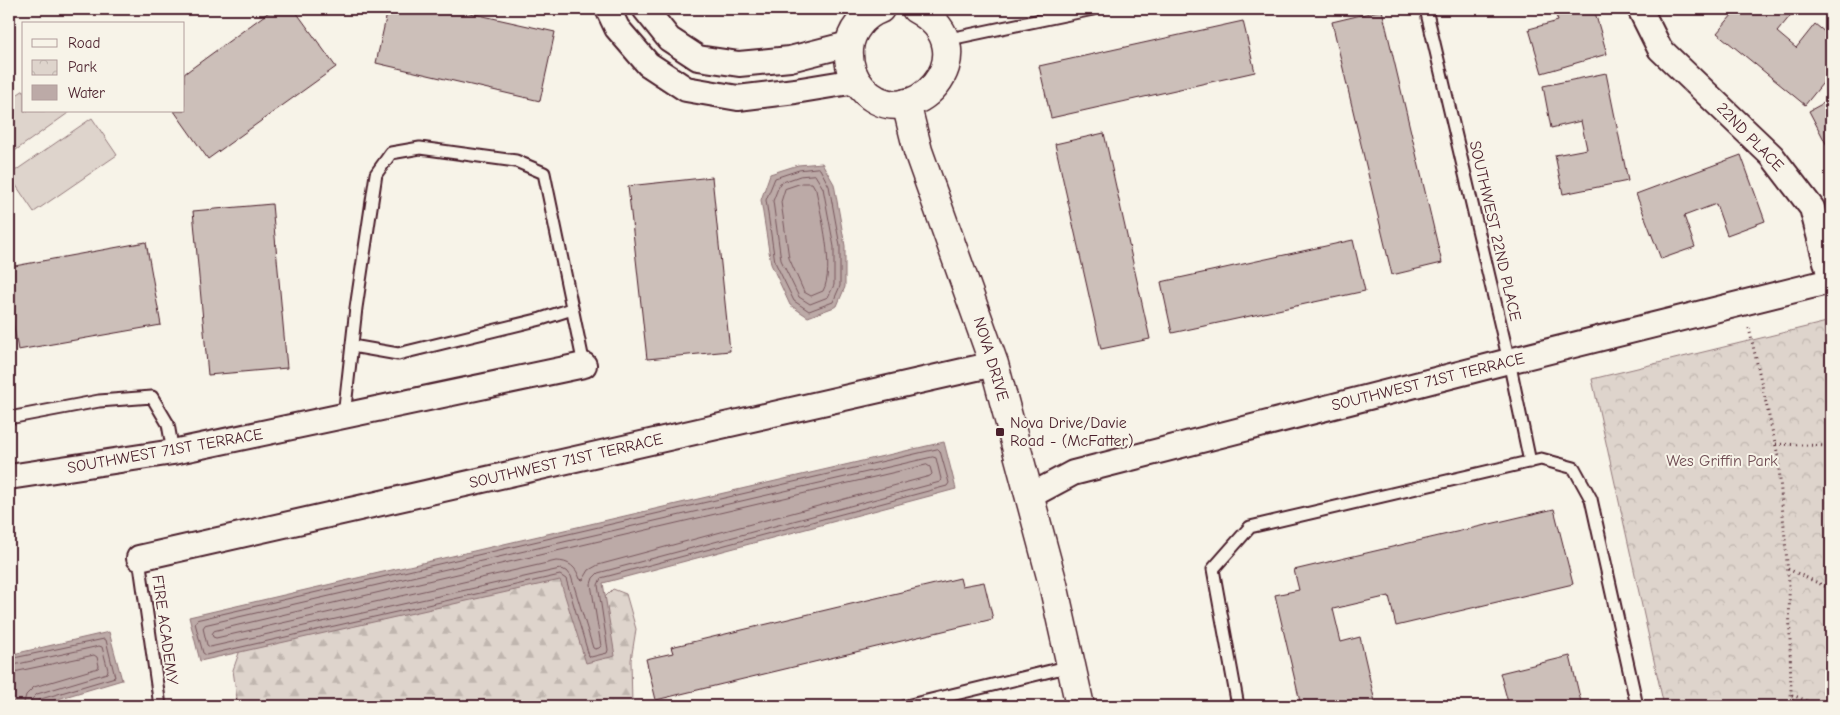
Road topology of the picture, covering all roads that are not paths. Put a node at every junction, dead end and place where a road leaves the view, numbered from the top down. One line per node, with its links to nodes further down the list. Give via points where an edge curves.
1 (608, 9): 10 (street, via 616,28 648,64 686,89 738,98)
2 (644, 9): 9 (street, via 670,39 698,58 739,64 790,58)
3 (880, 9): 9 (street, via 863,20)
4 (916, 9): 8 (street, via 929,16)
5 (1093, 9): 8 (lane)
6 (1426, 9): 15 (lane, SOUTHWEST 22ND PLACE)
7 (1640, 9): 12 (street, 22ND PLACE, via 1660,48 1772,156 1812,208)
8 (945, 40): 11 (street, via 947,57 944,73 935,88)
9 (849, 44): 10 (street, via 850,63)
10 (856, 81): 11 (street, via 878,100)
11 (906, 104): 16 (street, NOVA DRIVE, via 918,151)
12 (1831, 281): 15 (street, SOUTHWEST 71ST TERRACE)
13 (572, 310): 14 (lane, via 398,354); 14 (lane, via 544,173 516,161 420,148 391,153 376,174); 17 (lane)
14 (352, 346): 18 (lane)
15 (1509, 361): 21 (lane, SOUTHWEST 22ND PLACE); 23 (street, SOUTHWEST 71ST TERRACE, via 1073,473)
16 (994, 364): 23 (street, NOVA DRIVE); 24 (street, SOUTHWEST 71ST TERRACE)
17 (584, 365): 18 (street, SOUTHWEST 71ST TERRACE)
18 (344, 416): 20 (street, SOUTHWEST 71ST TERRACE)
19 (9, 418): 20 (lane, via 100,402 152,397 168,424)
20 (173, 452): 22 (street, SOUTHWEST 71ST TERRACE)
21 (1530, 462): 29 (lane, via 1250,527 1213,569); 30 (lane, via 1541,459 1574,468 1591,499)
22 (9, 477)
23 (1030, 496): 25 (street, NOVA DRIVE)
24 (139, 558): 26 (lane, FIRE ACADEMY)
25 (1072, 666): 27 (lane); 28 (street, NOVA DRIVE)
26 (160, 706)
27 (906, 706)
28 (1080, 706)
29 (1238, 706)
30 (1637, 706)

